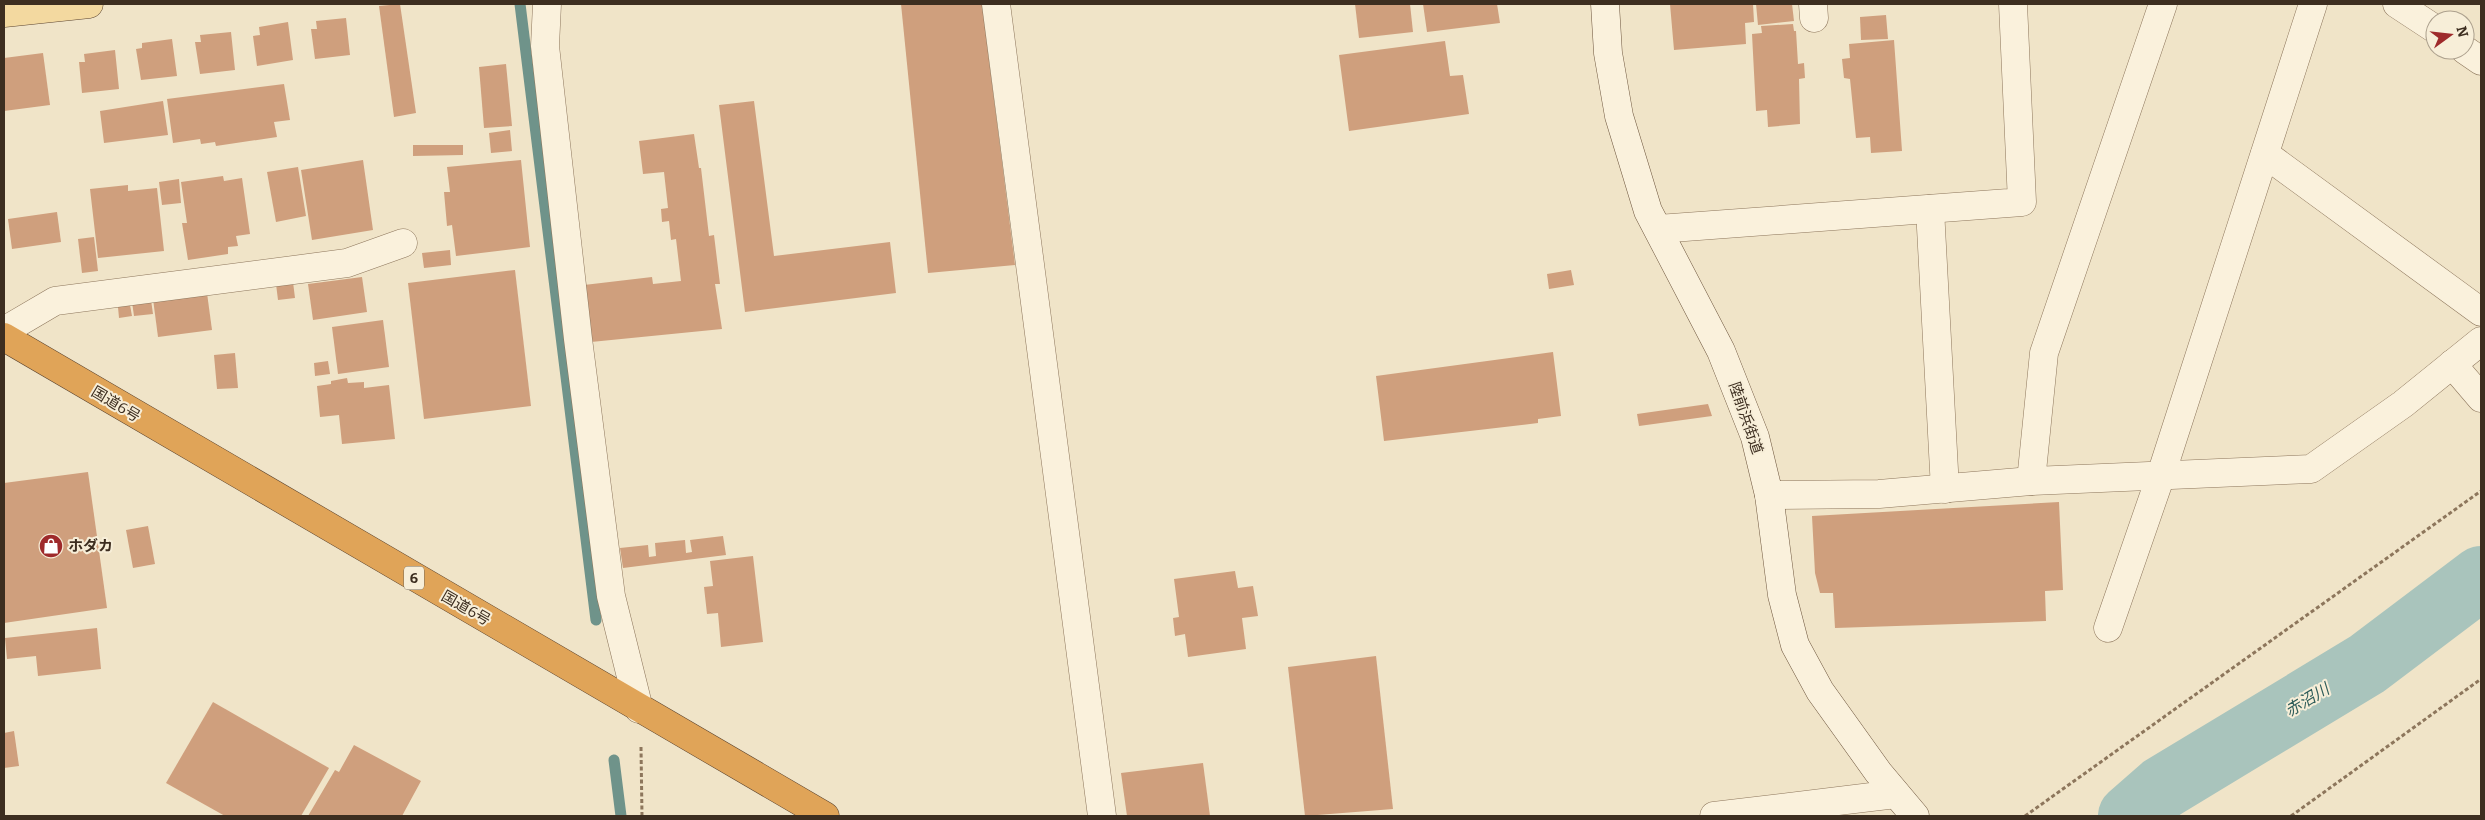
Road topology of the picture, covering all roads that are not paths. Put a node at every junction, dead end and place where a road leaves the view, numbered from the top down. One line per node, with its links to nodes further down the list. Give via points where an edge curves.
1 (89, 4): 9 (main road)
2 (547, 4): 26 (street, via 545,46 611,596)
3 (996, 4): 29 (street)
4 (1605, 4): 13 (street, 陸前浜街道, via 1608,53 1619,116 1648,211)
5 (2013, 4): 12 (street, via 2022,202)
6 (2163, 4): 22 (street, via 2044,352)
7 (2313, 4): 11 (street)
8 (2397, 4): 10 (street)
9 (4, 13)
10 (2425, 22)
11 (2265, 154): 15 (street); 21 (street)
12 (1930, 209): 13 (street); 23 (street)
13 (1658, 229): 24 (street, 陸前浜街道, via 1721,351 1755,438)
14 (403, 243): 16 (street, via 347,263 55,301)
15 (2481, 312)
16 (4, 331)
17 (4, 337): 26 (highway, 国道6号 / 6)
18 (2481, 341): 19 (street)
19 (2452, 364): 20 (street); 21 (street, via 2403,404 2311,469)
20 (2481, 398)
21 (2161, 475): 22 (street); 25 (street)
22 (2031, 480): 23 (street)
23 (1945, 489): 24 (street, via 1878,494)
24 (1769, 495): 27 (street, 陸前浜街道, via 1782,595 1795,645 1820,691)
25 (2108, 628)
26 (639, 709): 28 (highway, 国道6号 / 6)
27 (1896, 794): 30 (street); 31 (street, 陸前浜街道)
28 (825, 816)
29 (1102, 816)
30 (1714, 816)
31 (1916, 816)

